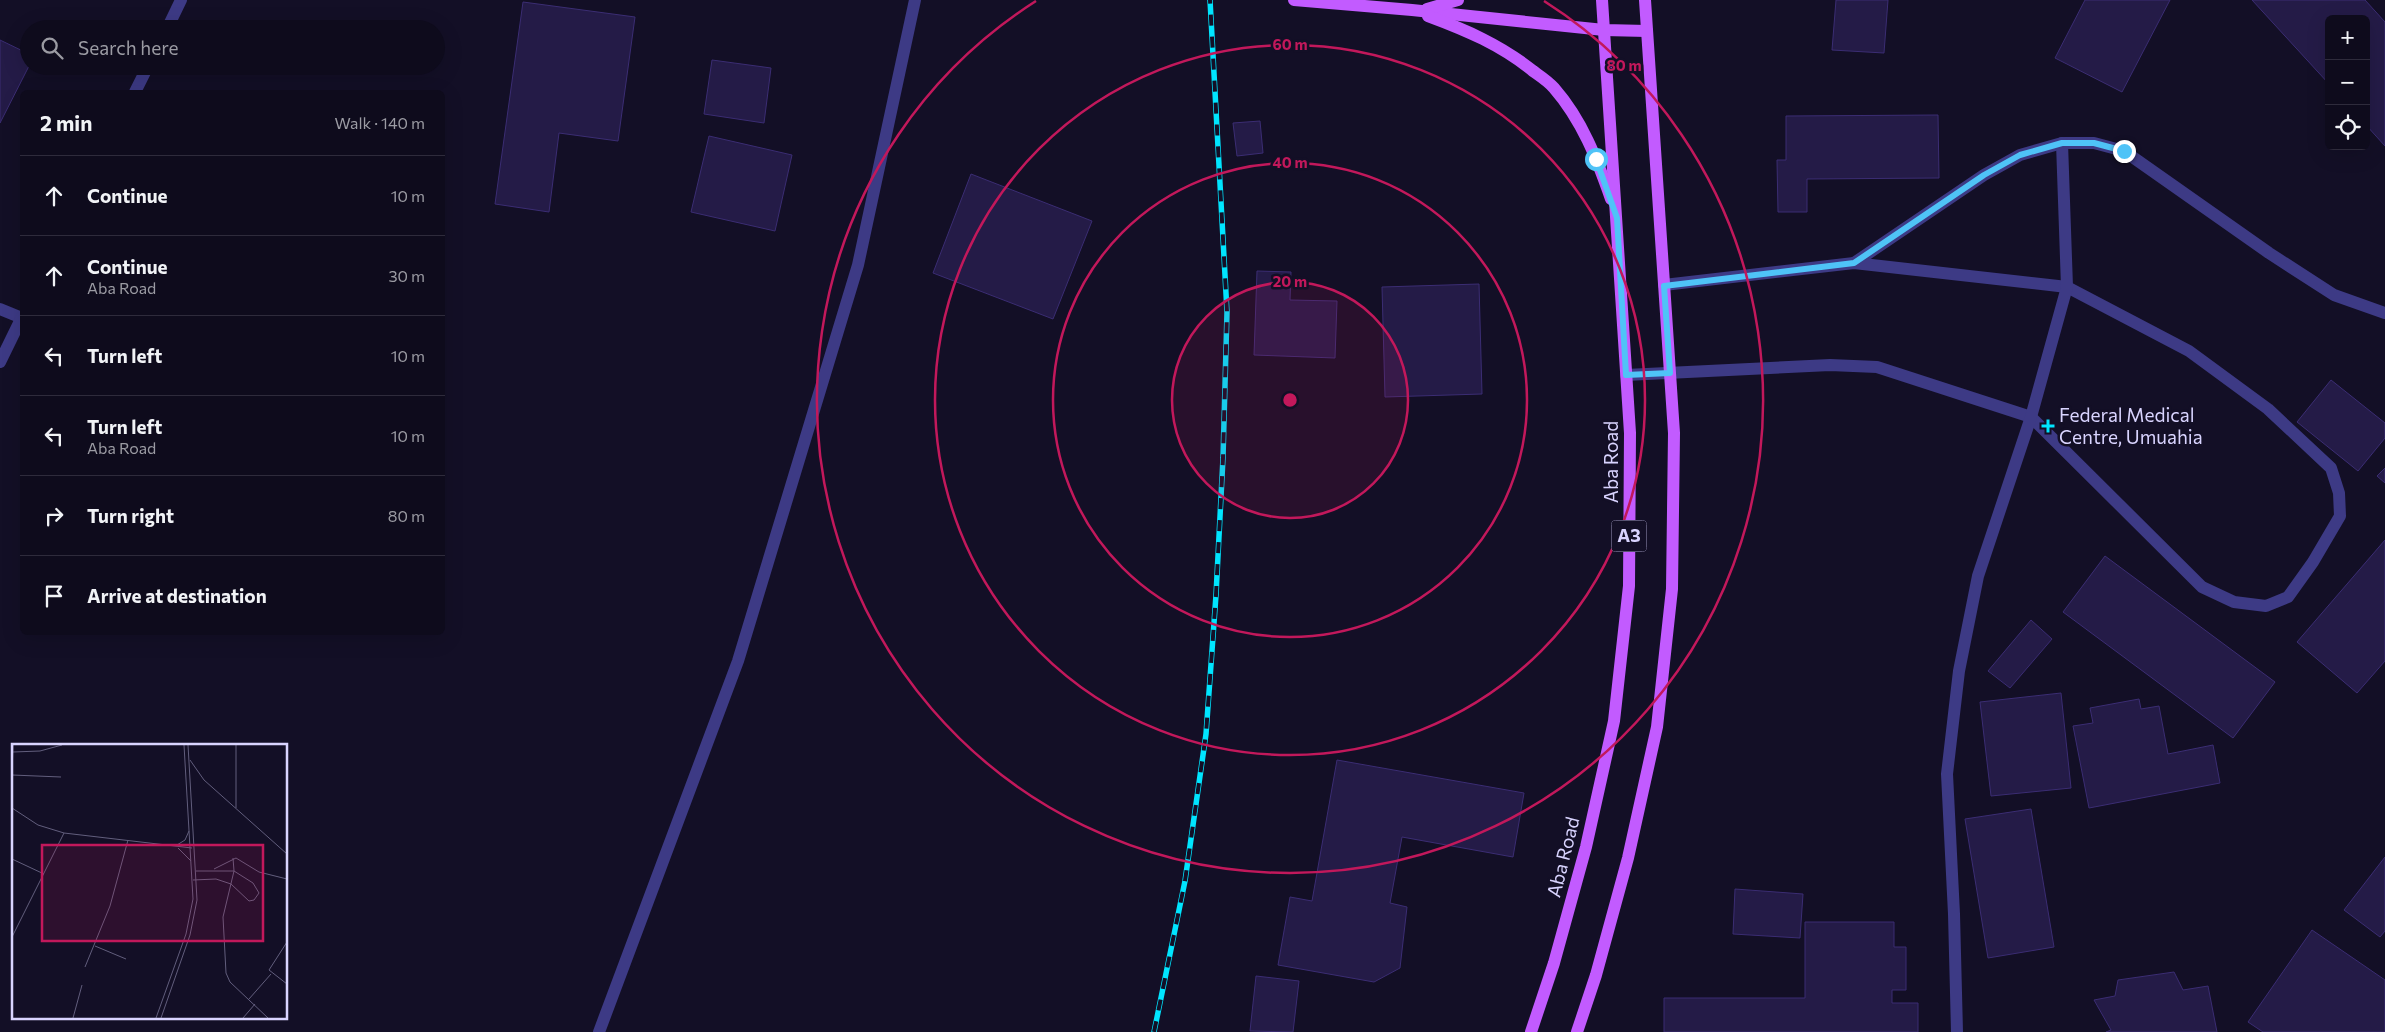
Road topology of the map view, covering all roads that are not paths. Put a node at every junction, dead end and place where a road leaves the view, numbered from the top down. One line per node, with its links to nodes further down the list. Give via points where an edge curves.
1 (181, 0): 8 (street)
2 (915, 0): 26 (street, via 858,264 738,661)
3 (1294, 0): 7 (main road)
4 (1458, 0): 7 (main road)
5 (1602, 0): 9 (main road, Aba Road)
6 (1645, 0): 10 (main road)
7 (1416, 10): 9 (main road); 14 (main road, via 1497,46 1552,86 1591,146)
8 (171, 20)
9 (1604, 30): 10 (main road); 14 (main road, Aba Road / A3)
10 (1647, 31): 16 (main road, A3)
11 (144, 75): 12 (street)
12 (136, 90)
13 (2062, 143): 15 (street, via 2020,155 1991,171); 17 (street); 19 (street, via 2094,143 2124,151 2334,295)
14 (1617, 218): 24 (main road, Aba Road / A3)
15 (1854, 263): 16 (street); 17 (street)
16 (1664, 286): 23 (main road, A3)
17 (2067, 287): 25 (street); 25 (street, via 2189,352 2268,409 2331,468 2339,493 2340,516 2288,597 2266,606 2234,602 2202,587)
18 (0, 309): 20 (street)
19 (2385, 313)
20 (20, 317)
21 (20, 322): 22 (street)
22 (0, 362)
23 (1670, 373): 24 (street); 25 (street, via 1830,365 1877,367); 28 (main road, A3, via 1674,433 1672,589 1657,728 1628,858)
24 (1626, 375): 27 (main road, Aba Road / A3, via 1630,433 1629,586 1614,721 1586,847)
25 (2031, 417): 29 (street, via 1978,576 1959,671 1947,774)
26 (599, 1032)
27 (1531, 1032)
28 (1577, 1032)
29 (1956, 1032)

